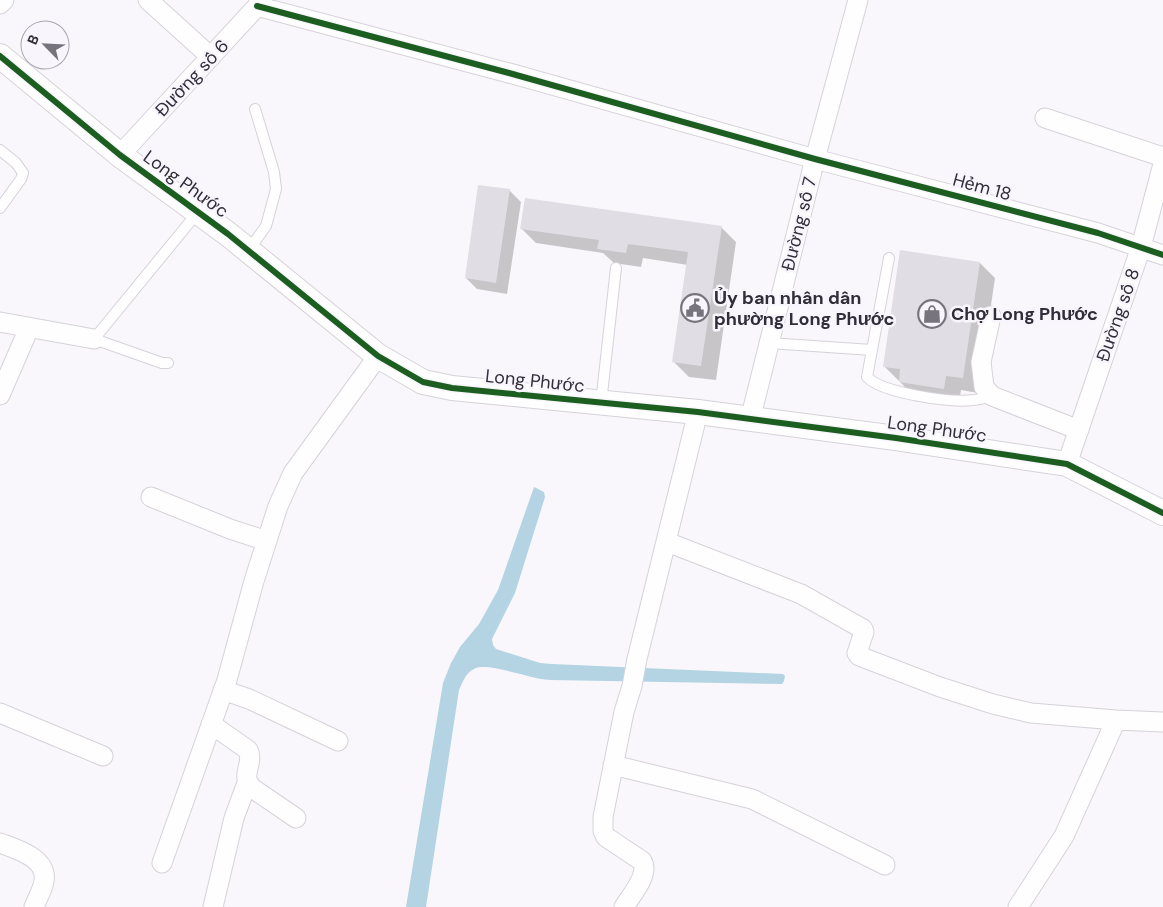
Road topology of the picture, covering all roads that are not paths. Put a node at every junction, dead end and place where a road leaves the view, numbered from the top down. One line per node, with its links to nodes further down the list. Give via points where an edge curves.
1 (4, 0): 5 (street)
2 (148, 0): 7 (street)
3 (858, 0): 13 (street, Đường số 7)
4 (260, 3): 7 (street, Đường số 6); 13 (street, Hẻm 18)
5 (0, 4)
6 (0, 56): 11 (street, Long Phước)
7 (211, 57): 11 (street, Đường số 6)
8 (254, 109): 18 (lane, via 274,172 276,189 266,226)
9 (1045, 118): 12 (street)
10 (0, 150): 15 (lane, via 23,173)
11 (120, 155): 16 (street, Long Phước)
12 (1163, 156)
13 (815, 159): 17 (street, Hẻm 18); 26 (street, Đường số 7)
14 (1163, 164): 17 (street, Đường số 8)
15 (0, 208)
16 (198, 212): 18 (street, Long Phước); 25 (lane)
17 (1141, 247): 19 (street, Hẻm 18); 35 (street, Đường số 8)
18 (248, 251): 28 (street, Long Phước)
19 (1163, 255)
20 (889, 258): 27 (lane)
21 (616, 268): 32 (lane)
22 (991, 316): 31 (street, via 981,362 984,387)
23 (0, 322): 24 (street)
24 (29, 328): 25 (street); 30 (street)
25 (94, 339): 29 (lane, via 162,364)
26 (769, 343): 27 (lane); 34 (street, Đường số 7)
27 (872, 350): 31 (lane, via 867,377 872,383 927,398 972,401)
28 (378, 356): 32 (street, Long Phước, via 423,382 452,388); 39 (street, via 293,473)
29 (168, 363)
30 (0, 394)
31 (992, 396): 35 (street)
32 (601, 403): 33 (street, Long Phước)
33 (698, 412): 34 (street, Long Phước); 40 (street)
34 (750, 420): 36 (street, Long Phước)
35 (1079, 430): 36 (street, Đường số 8)
36 (1067, 464): 38 (street, Long Phước)
37 (151, 497): 39 (street)
38 (1163, 513)
39 (267, 541): 41 (street)
40 (667, 542): 43 (street, via 801,594 861,627 864,632 857,654 861,657 993,704 1031,712); 48 (street)
41 (223, 690): 45 (street); 46 (street)
42 (0, 713): 47 (street)
43 (1116, 720): 44 (street); 57 (street, via 1064,836)
44 (1163, 722)
45 (212, 724): 49 (street, via 251,755); 52 (street)
46 (338, 741)
47 (103, 756)
48 (613, 765): 53 (street, via 752,799); 56 (street, via 603,831 606,837 645,866 644,874)
49 (247, 783): 50 (street); 55 (street, via 234,818)
50 (296, 818)
51 (0, 843): 54 (street, via 28,854 40,864 45,880)
52 (162, 863)
53 (884, 865)
54 (34, 907)
55 (213, 907)
56 (624, 907)
57 (1018, 907)

